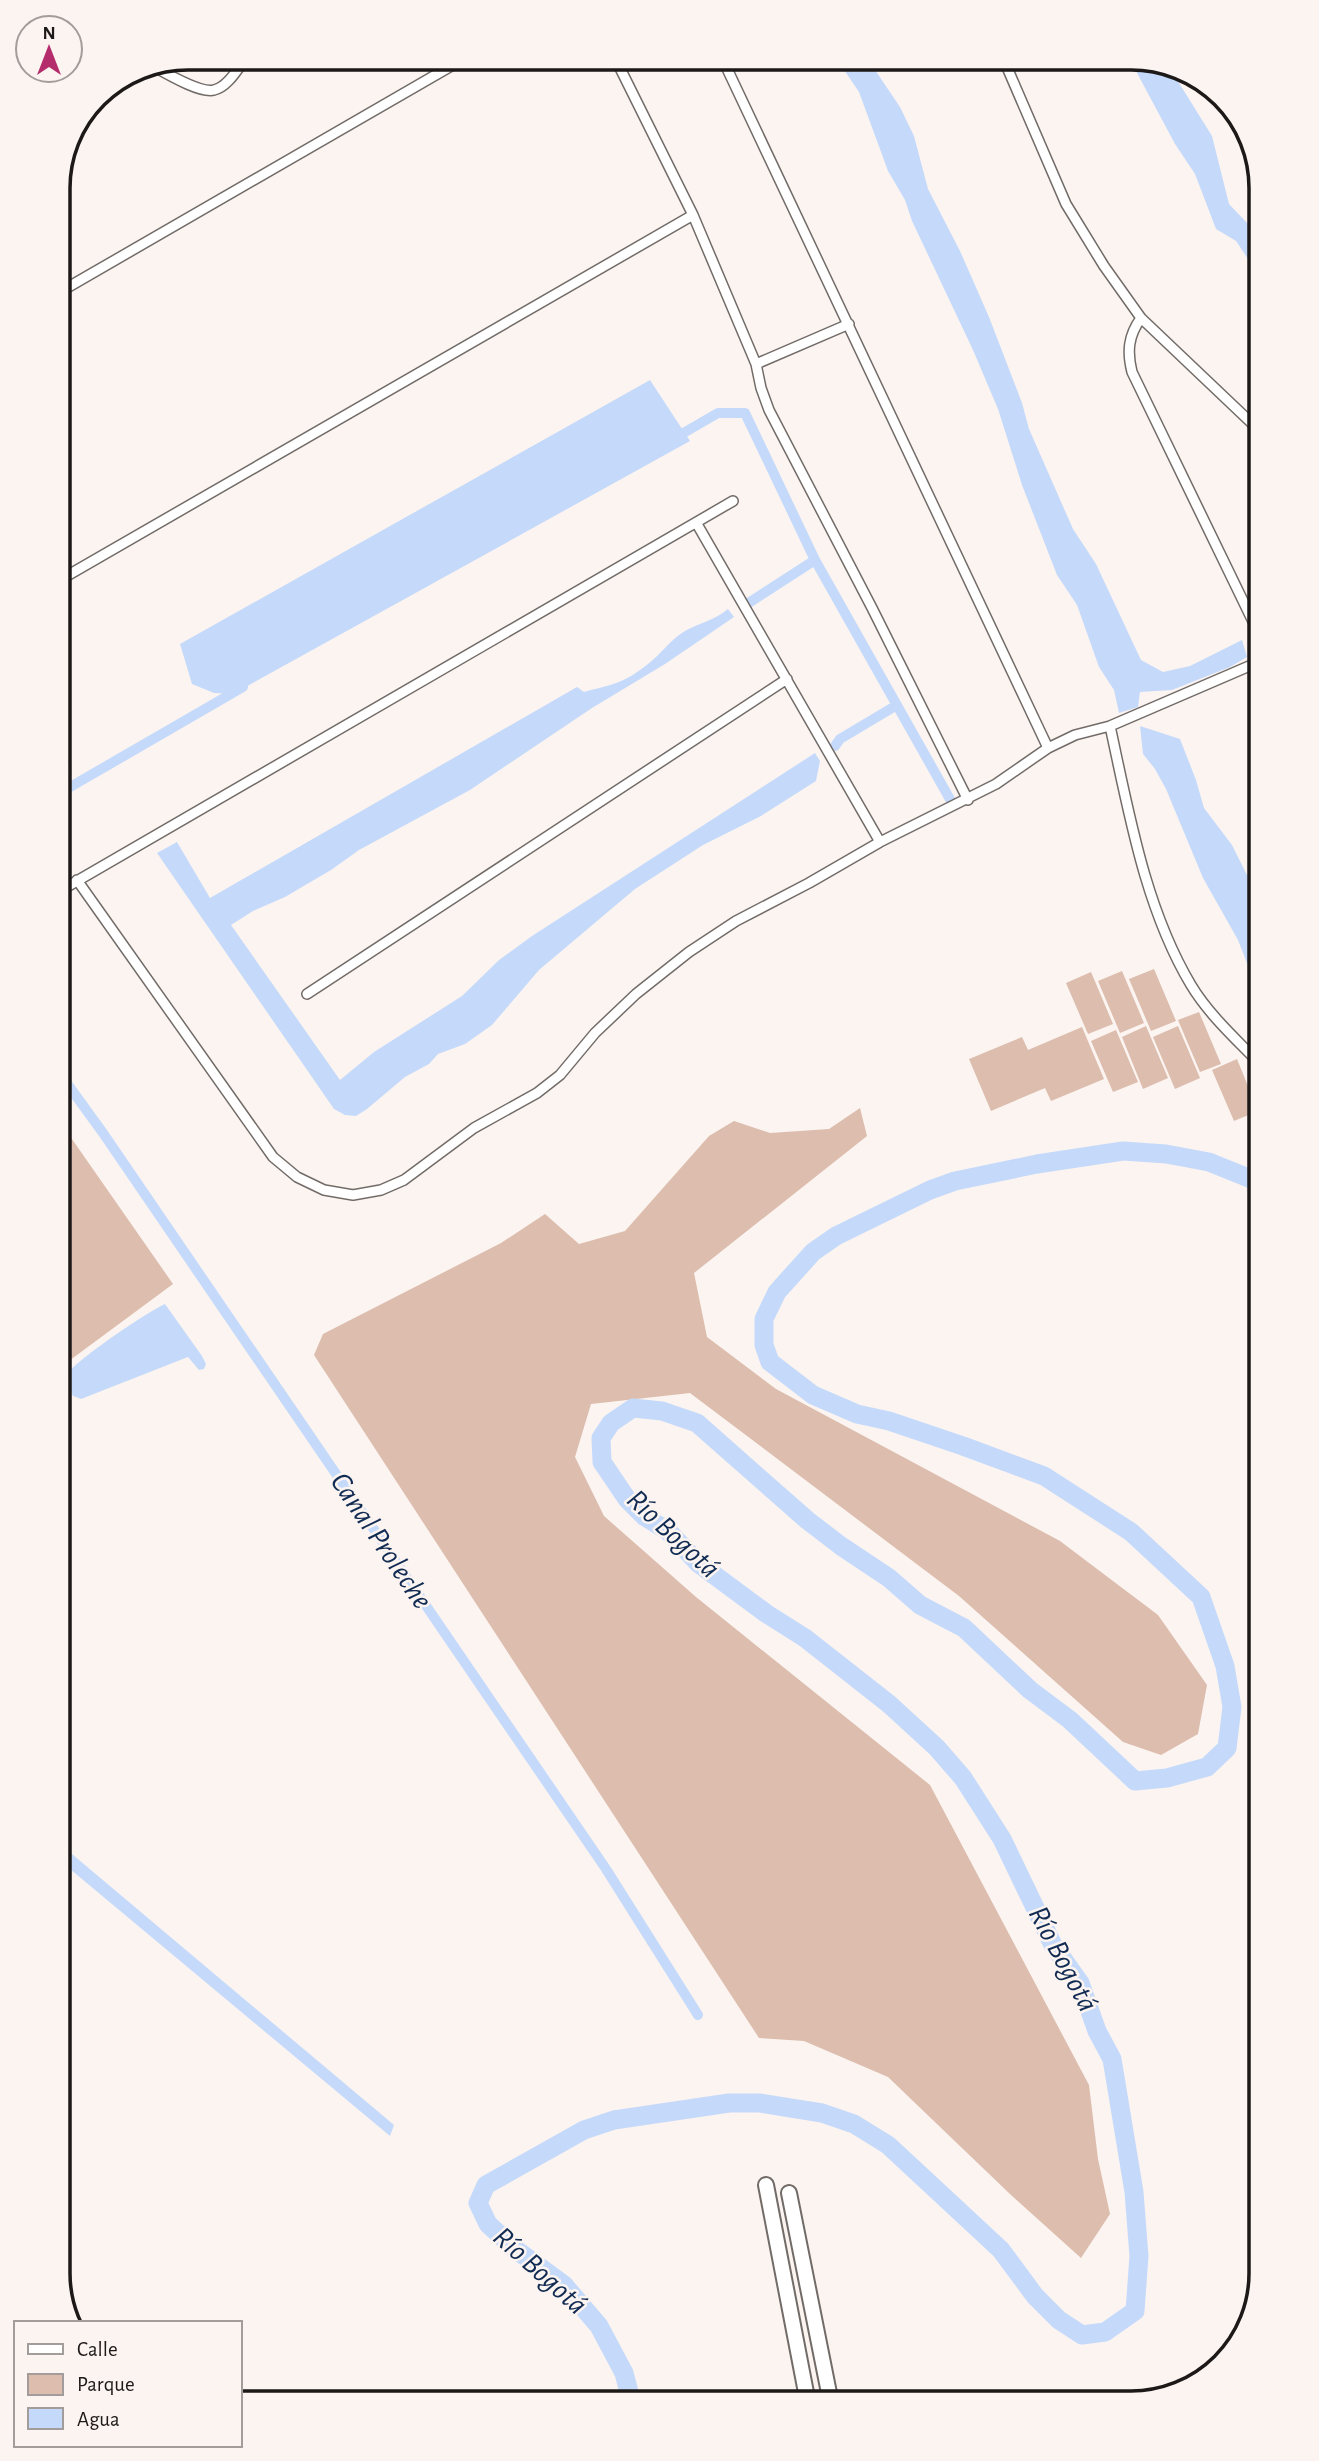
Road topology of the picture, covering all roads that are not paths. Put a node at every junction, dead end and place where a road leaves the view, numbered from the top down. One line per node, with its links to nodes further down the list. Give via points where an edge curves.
1 (236, 70): 6 (street, via 214,90)
2 (444, 70): 8 (street)
3 (621, 70): 7 (street)
4 (728, 70): 10 (street)
5 (1008, 70): 9 (street, via 1066,204)
6 (166, 72)
7 (693, 215): 11 (street); 15 (street)
8 (70, 286)
9 (1141, 318): 12 (street); 16 (street, via 1129,343 1132,372)
10 (849, 324): 11 (street); 20 (street)
11 (757, 364): 21 (street, via 769,410)
12 (1249, 421)
13 (733, 501): 14 (street)
14 (697, 524): 18 (street); 23 (street)
15 (70, 574)
16 (1249, 613)
17 (1249, 666): 19 (street)
18 (787, 679): 22 (street); 25 (street)
19 (1110, 726): 20 (street); 26 (street, via 1165,933 1192,986)
20 (1048, 748): 21 (street)
21 (968, 800): 22 (street)
22 (880, 842): 23 (street, via 689,952 636,994 560,1075 537,1093 474,1128 404,1181 353,1195 324,1190 297,1177 273,1157)
23 (78, 880): 24 (street)
24 (70, 885)
25 (307, 994)
26 (1249, 1053)
27 (766, 2185): 29 (main road)
28 (789, 2193): 30 (main road)
29 (806, 2391)
30 (829, 2391)

